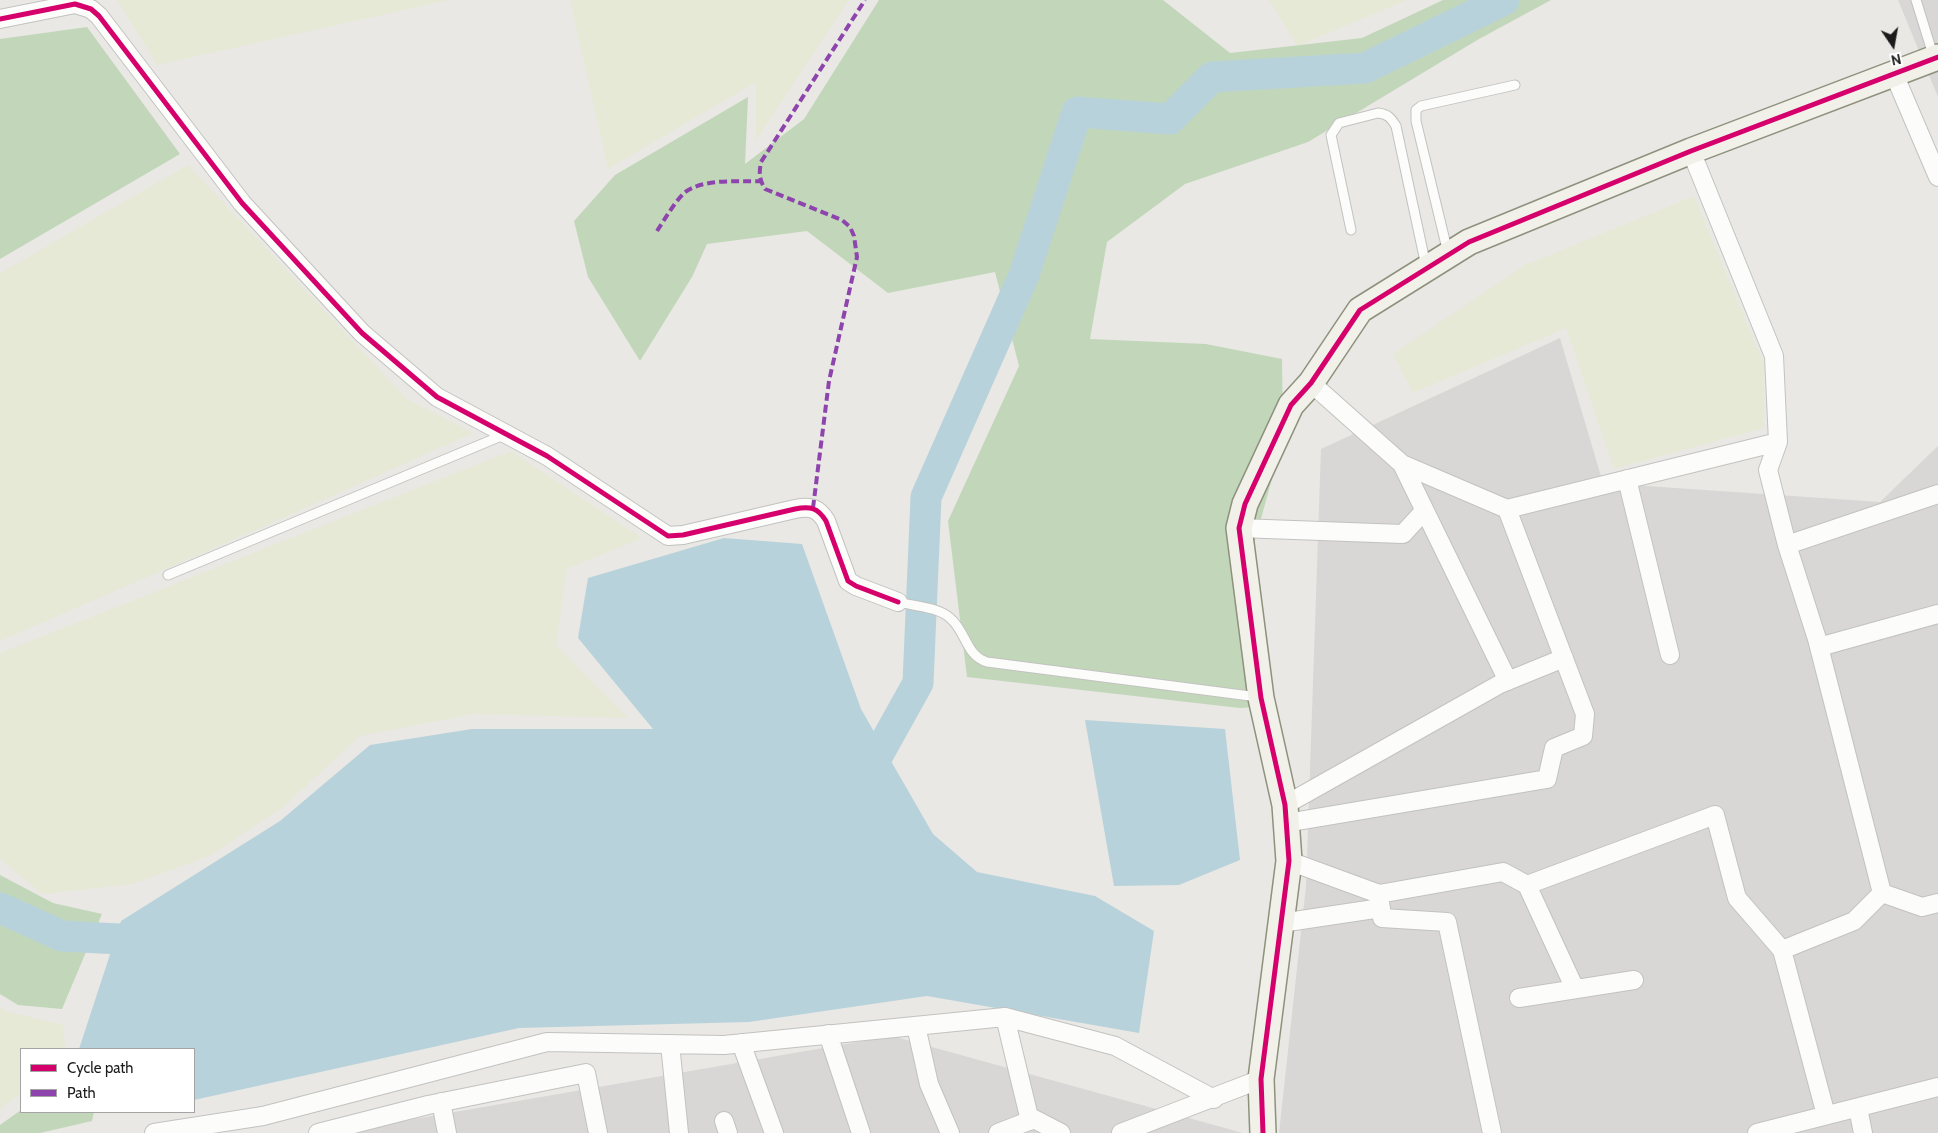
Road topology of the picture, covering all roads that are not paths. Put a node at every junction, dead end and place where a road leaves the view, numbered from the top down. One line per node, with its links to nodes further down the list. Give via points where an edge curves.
1 (1916, 0): 3 (lane)
2 (0, 19): 12 (street, via 75,4 91,9 242,203 354,325 437,397)
3 (1936, 58): 4 (street)
4 (1894, 74): 6 (street); 7 (street)
5 (1515, 84): 9 (lane, via 1421,106 1416,110)
6 (1691, 151): 9 (street, via 1469,242); 13 (street, via 1774,356)
7 (1938, 177)
8 (1351, 230): 10 (lane, via 1331,135 1339,123 1385,114 1396,126)
9 (1449, 255): 10 (street)
10 (1426, 269): 11 (street, via 1360,310)
11 (1311, 383): 14 (street); 19 (street, via 1291,405 1245,504)
12 (506, 434): 21 (lane); 22 (street, via 547,456 668,536 813,508 826,521 848,581)
13 (1778, 442): 15 (street); 20 (street, via 1768,470)
14 (1402, 464): 17 (street); 18 (street)
15 (1627, 479): 17 (street); 25 (street)
16 (1938, 494): 20 (street)
17 (1507, 509): 26 (street)
18 (1424, 511): 19 (street, via 1403,534); 27 (street)
19 (1239, 528): 28 (street)
20 (1787, 544): 24 (street)
21 (168, 575)
22 (898, 602): 28 (lane, via 937,611 951,618 973,654 987,662)
23 (1938, 614): 24 (street)
24 (1819, 647): 32 (street)
25 (1670, 655)
26 (1564, 658): 27 (street); 29 (street, via 1585,714 1583,736 1554,748 1548,779)
27 (1508, 681): 29 (street)
28 (1261, 698): 29 (street)
29 (1285, 814): 30 (street)
30 (1289, 861): 33 (street); 35 (street)
31 (1528, 885): 33 (street, via 1503,872); 36 (street, via 1715,815 1737,898); 38 (street)
32 (1882, 893): 34 (street, via 1922,907); 36 (street, via 1854,921)
33 (1380, 901): 35 (street); 65 (street, via 1382,918 1447,922)
34 (1938, 903)
35 (1281, 923): 45 (street)
36 (1782, 950): 50 (street)
37 (1634, 980): 38 (street)
38 (1575, 989): 39 (street)
39 (1519, 998)
40 (1005, 1018): 41 (street); 47 (street, via 1115,1046); 51 (street)
41 (916, 1026): 42 (street); 60 (street, via 929,1084)
42 (828, 1034): 43 (street); 59 (street)
43 (741, 1043): 44 (street); 58 (street)
44 (670, 1044): 53 (street, via 547,1042 263,1116); 57 (street)
45 (1261, 1079): 47 (street); 64 (street)
46 (1938, 1087): 49 (street)
47 (1214, 1099): 52 (street)
48 (441, 1102): 54 (street); 55 (street); 56 (street, via 586,1073)
49 (1858, 1108): 50 (street); 67 (street)
50 (1826, 1115): 66 (street)
51 (1030, 1121): 61 (street); 62 (street, via 1034,1119)
52 (1145, 1129): 63 (street)
53 (154, 1133)
54 (318, 1133)
55 (447, 1133)
56 (598, 1133)
57 (679, 1133)
58 (774, 1133)
59 (861, 1133)
60 (950, 1133)
61 (998, 1133)
62 (1061, 1133)
63 (1122, 1133)
64 (1263, 1133)
65 (1492, 1133)
66 (1757, 1133)
67 (1863, 1133)

